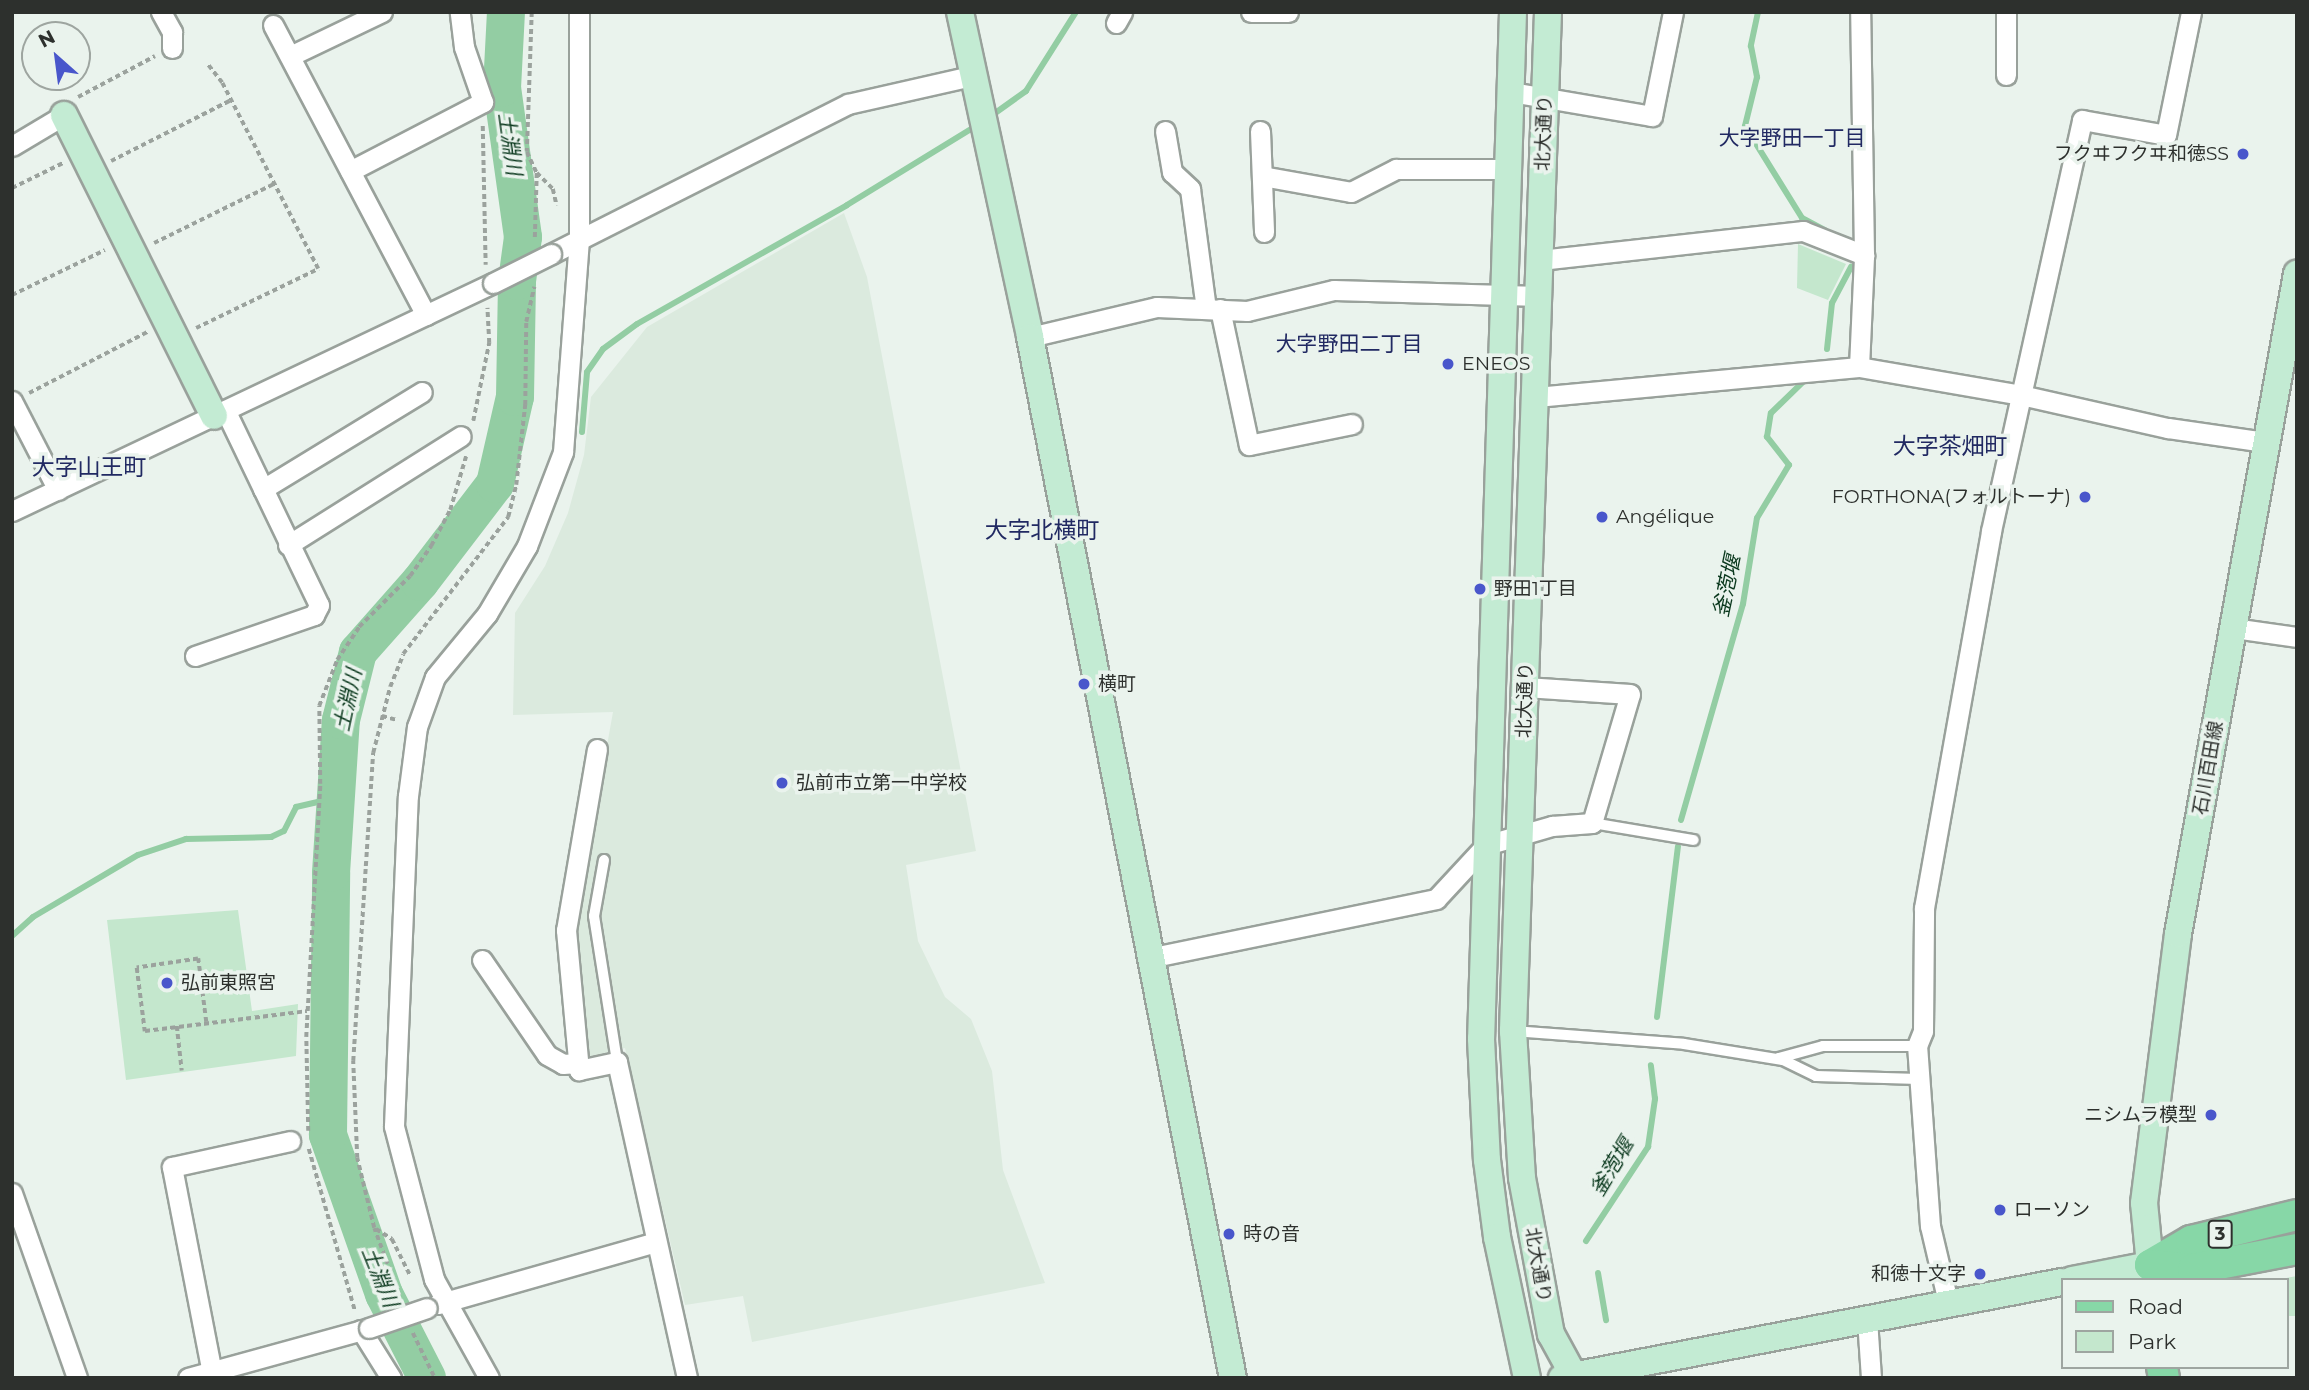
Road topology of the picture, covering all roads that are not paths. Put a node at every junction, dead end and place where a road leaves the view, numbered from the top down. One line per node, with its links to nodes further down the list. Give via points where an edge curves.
1 (161, 12): 15 (street, via 172,32)
2 (382, 12): 16 (street)
3 (460, 12): 26 (street, via 464,47 483,102)
4 (579, 12): 29 (street)
5 (960, 12): 17 (street)
6 (1251, 12): 7 (street)
7 (1288, 12)
8 (1513, 12): 19 (street, 北大通り)
9 (1548, 12): 20 (street, 北大通り)
10 (1673, 12): 20 (street, via 1652,117)
11 (1860, 12): 30 (street)
12 (2006, 12): 18 (street)
13 (2191, 12): 40 (street, via 2166,135 2081,120)
14 (273, 25): 16 (street)
15 (172, 48)
16 (290, 56): 26 (street)
17 (976, 75): 29 (street, via 848,104); 37 (street)
18 (2006, 75)
19 (1511, 92): 20 (street); 25 (street, 北大通り)
20 (1545, 96): 31 (street, 北大通り)
21 (64, 115): 24 (street); 43 (street, via 171,330)
22 (1165, 131): 35 (street, via 1172,172 1190,189)
23 (1260, 131): 27 (street)
24 (12, 146)
25 (1507, 169): 27 (street, via 1396,169 1351,192); 33 (street, 北大通り)
26 (350, 171): 36 (street)
27 (1262, 176): 28 (street)
28 (1264, 232)
29 (579, 240): 36 (street, bridge); 77 (street, via 562,452 527,546 487,614 435,677 417,727 411,773 394,1126 434,1279)
30 (1864, 256): 31 (street, via 1803,231); 38 (street)
31 (1540, 260): 34 (street, 北大通り)
32 (2297, 274): 46 (street, 石川百田線)
33 (1502, 294): 34 (street); 35 (street, via 1334,290 1247,311); 59 (street, 北大通り)
34 (1536, 296): 41 (street, 北大通り)
35 (1213, 309): 37 (street, via 1157,307); 44 (street, via 1248,445)
36 (425, 315): 43 (street)
37 (1030, 337): 61 (street)
38 (1859, 368): 40 (street); 41 (street)
39 (422, 392): 47 (street)
40 (2021, 395): 46 (street, via 2168,428); 64 (street, via 1991,531 1924,908 1923,1031)
41 (1536, 397): 54 (street, 北大通り)
42 (13, 401): 48 (street)
43 (219, 413): 47 (street); 48 (street)
44 (1352, 424)
45 (466, 437): 50 (street)
46 (2265, 442): 51 (street, 石川百田線)
47 (263, 489): 50 (street)
48 (58, 490): 49 (street)
49 (12, 511)
50 (288, 545): 53 (street, via 319,605 314,615)
51 (2233, 628): 52 (street); 74 (street, 石川百田線, via 2178,934 2144,1203)
52 (2297, 637)
53 (195, 656)
54 (1525, 687): 56 (street, via 1630,694); 57 (street, 北大通り)
55 (597, 750): 67 (street, via 566,930)
56 (1592, 823): 57 (street); 58 (lane)
57 (1521, 834): 59 (street); 63 (street, 北大通り)
58 (1694, 840)
59 (1486, 845): 61 (street, via 1436,899); 89 (street, 北大通り, via 1480,1039 1487,1160 1497,1237)
60 (604, 860): 66 (lane, via 594,916)
61 (1149, 958): 88 (street)
62 (482, 960): 67 (street, via 547,1055 563,1064)
63 (1513, 1031): 65 (lane, via 1684,1044); 82 (street, 北大通り, via 1522,1178 1550,1334)
64 (1917, 1046): 65 (lane, via 1823,1046 1779,1058); 68 (street)
65 (1785, 1060): 68 (lane, via 1816,1076)
66 (617, 1062): 67 (street, via 579,1070); 72 (street)
67 (578, 1063)
68 (1919, 1079): 78 (street, via 1930,1226)
69 (302, 1141): 81 (street, via 172,1167)
70 (12, 1193): 83 (street)
71 (2296, 1215): 74 (main road, 3, via 2192,1241)
72 (656, 1242): 77 (street); 87 (street)
73 (2297, 1250): 74 (main road, 3)
74 (2150, 1272): 75 (street)
75 (2092, 1278)
76 (2060, 1282): 78 (street)
77 (447, 1300): 80 (street, bridge); 86 (street)
78 (1948, 1302): 79 (street)
79 (1867, 1319): 82 (street); 90 (street)
80 (365, 1329): 81 (street); 85 (street)
81 (212, 1375): 84 (street)
82 (1571, 1377)
83 (78, 1378)
84 (188, 1378)
85 (391, 1378)
86 (489, 1378)
87 (687, 1378)
88 (1233, 1378)
89 (1527, 1378)
90 (1871, 1378)

